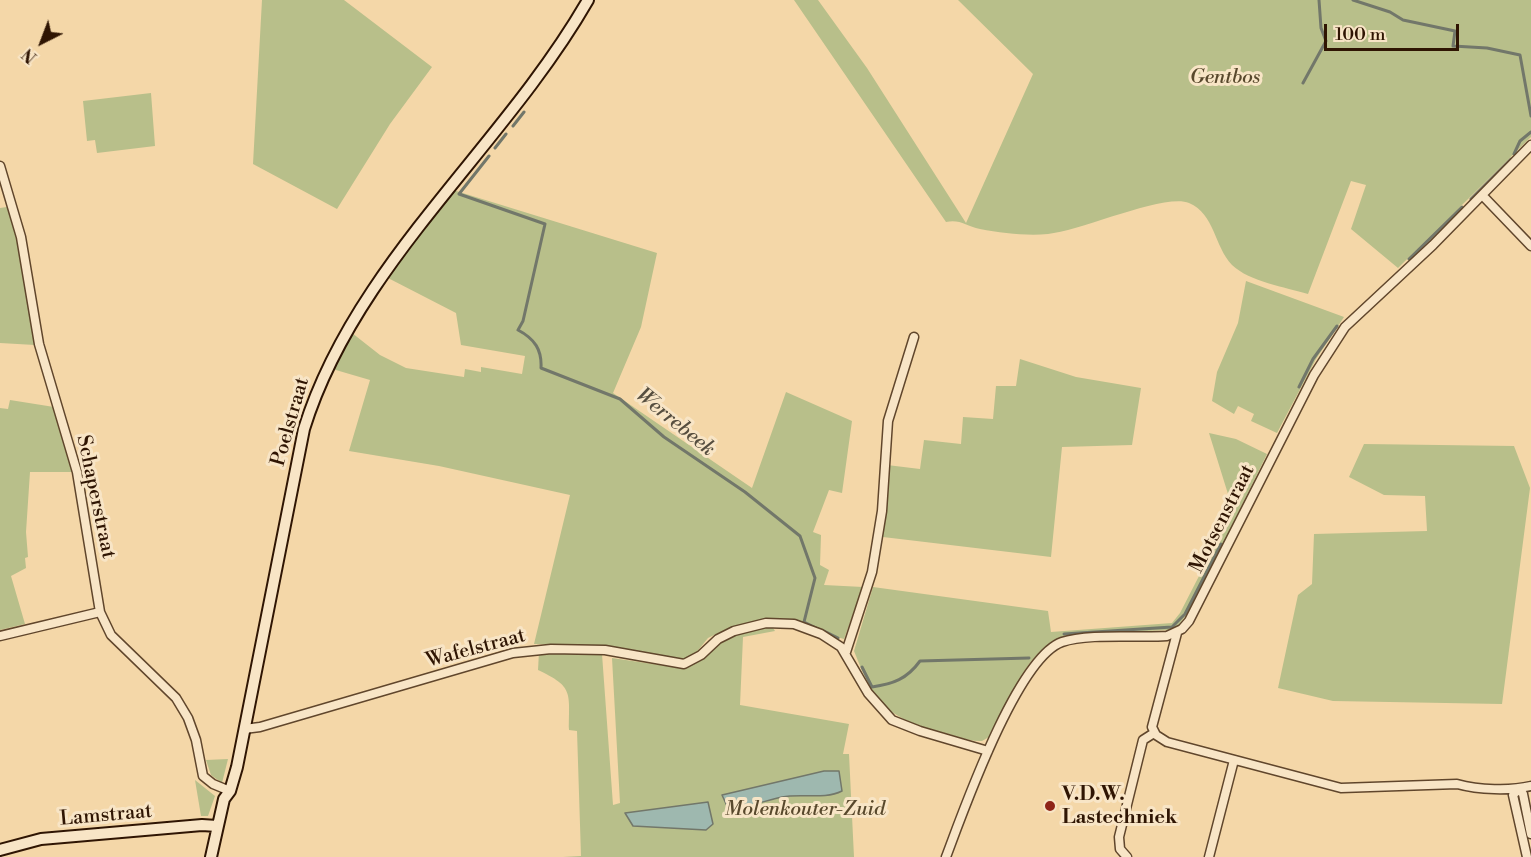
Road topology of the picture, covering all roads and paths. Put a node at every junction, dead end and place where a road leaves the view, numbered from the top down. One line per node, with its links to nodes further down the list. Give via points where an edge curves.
1 (588, 0): 11 (street, Poelstraat, via 552,57 399,255 321,380 304,429)
2 (1531, 145): 4 (street, Motsenstraat)
3 (0, 166): 7 (street, Schaperstraat, via 21,237 39,344 77,472)
4 (1483, 196): 5 (street); 8 (street, Motsenstraat, via 1353,317 1332,344 1189,621)
5 (1531, 246)
6 (914, 337): 10 (street, via 888,421 882,511 872,572)
7 (100, 612): 9 (street); 17 (street, Schaperstraat, via 111,635 176,698 196,740 203,776)
8 (1177, 633): 12 (street, via 1153,720); 13 (street, via 1071,640 1053,646 1028,677)
9 (0, 636)
10 (846, 652): 11 (street, Wafelstraat, via 821,634 779,622 727,633 684,664 605,650 551,648 513,653); 13 (street, Wafelstraat, via 868,693 892,720)
11 (244, 729): 17 (street, Poelstraat)
12 (1154, 733): 14 (street, via 1167,742); 23 (street, via 1143,740 1119,837 1119,849)
13 (988, 751): 22 (street)
14 (1234, 760): 16 (street, via 1341,789 1457,784 1469,788); 24 (street)
15 (1531, 786): 16 (street)
16 (1519, 789): 19 (street, via 1513,795)
17 (230, 791): 18 (street, Poelstraat)
18 (217, 826): 20 (street, Lamstraat, via 41,839); 21 (street, Poelstraat)
19 (1528, 834): 25 (street)
20 (0, 850)
21 (211, 857)
22 (946, 857)
23 (1127, 857)
24 (1209, 857)
25 (1527, 857)

